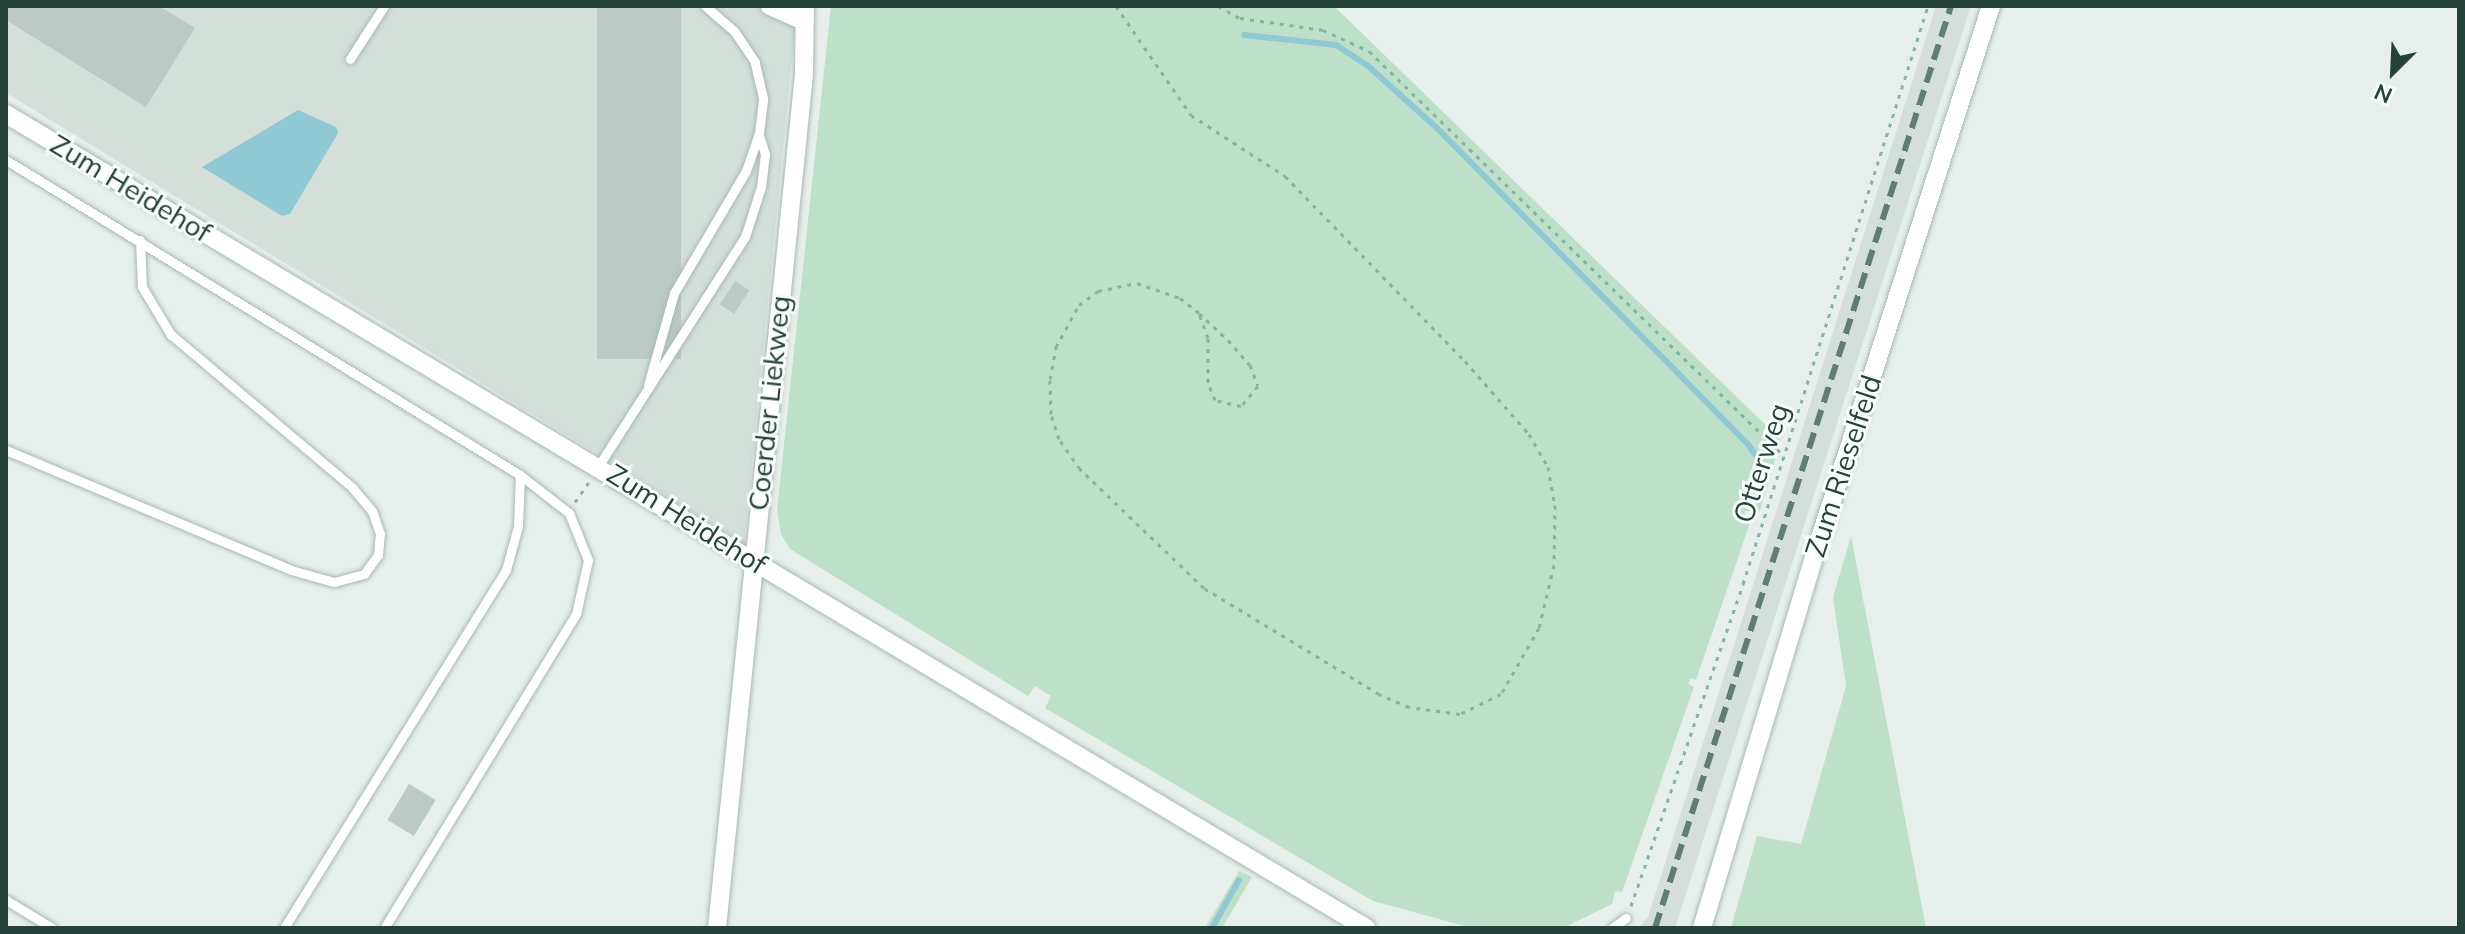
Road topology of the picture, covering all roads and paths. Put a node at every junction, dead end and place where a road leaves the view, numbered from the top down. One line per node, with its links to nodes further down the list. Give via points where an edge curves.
1 (384, 6): 9 (lane)
2 (705, 6): 11 (lane, via 734,31 755,62 763,98)
3 (770, 6): 8 (street, Coerder Liekweg)
4 (1116, 6): 14 (path, via 1191,115 1285,176 1465,361 1542,456 1555,505 1554,565 1539,628 1501,694 1480,708 1448,714 1409,707 1379,694 1204,588 1080,469 1059,439 1051,414 1050,379 1056,347 1079,305 1098,291 1137,283 1160,287)
5 (1218, 6): 17 (path, via 1240,18 1323,30 1369,51)
6 (1928, 6): 17 (path, Otterweg)
7 (1991, 6): 30 (street, Zum Rieselfeld, via 1820,538)
8 (804, 14): 21 (street, Coerder Liekweg, via 804,74)
9 (350, 59)
10 (6, 114): 18 (street, Zum Heidehof)
11 (759, 133): 15 (lane, via 746,171 674,293); 15 (lane, via 765,154 761,187 745,237 702,311)
12 (6, 160): 13 (lane)
13 (140, 240): 16 (lane, via 142,287 171,335 353,488 372,511 380,534 378,555 364,574 334,582 319,578); 19 (lane)
14 (1199, 313): 14 (path, via 1250,365 1258,386 1241,406 1215,400 1208,383 1208,338)
15 (648, 385): 18 (lane)
16 (6, 450)
17 (1784, 456): 23 (path, Otterweg)
18 (599, 465): 20 (path); 21 (street, Zum Heidehof)
19 (520, 475): 20 (lane); 25 (lane, via 518,526 506,570)
20 (569, 513): 26 (lane, via 588,560 576,614)
21 (752, 560): 27 (street, Coerder Liekweg); 28 (street, Zum Heidehof)
22 (6, 900): 24 (lane)
23 (1626, 918): 29 (lane)
24 (52, 928)
25 (284, 928)
26 (384, 928)
27 (717, 928)
28 (1366, 928)
29 (1612, 928)
30 (1702, 928)

